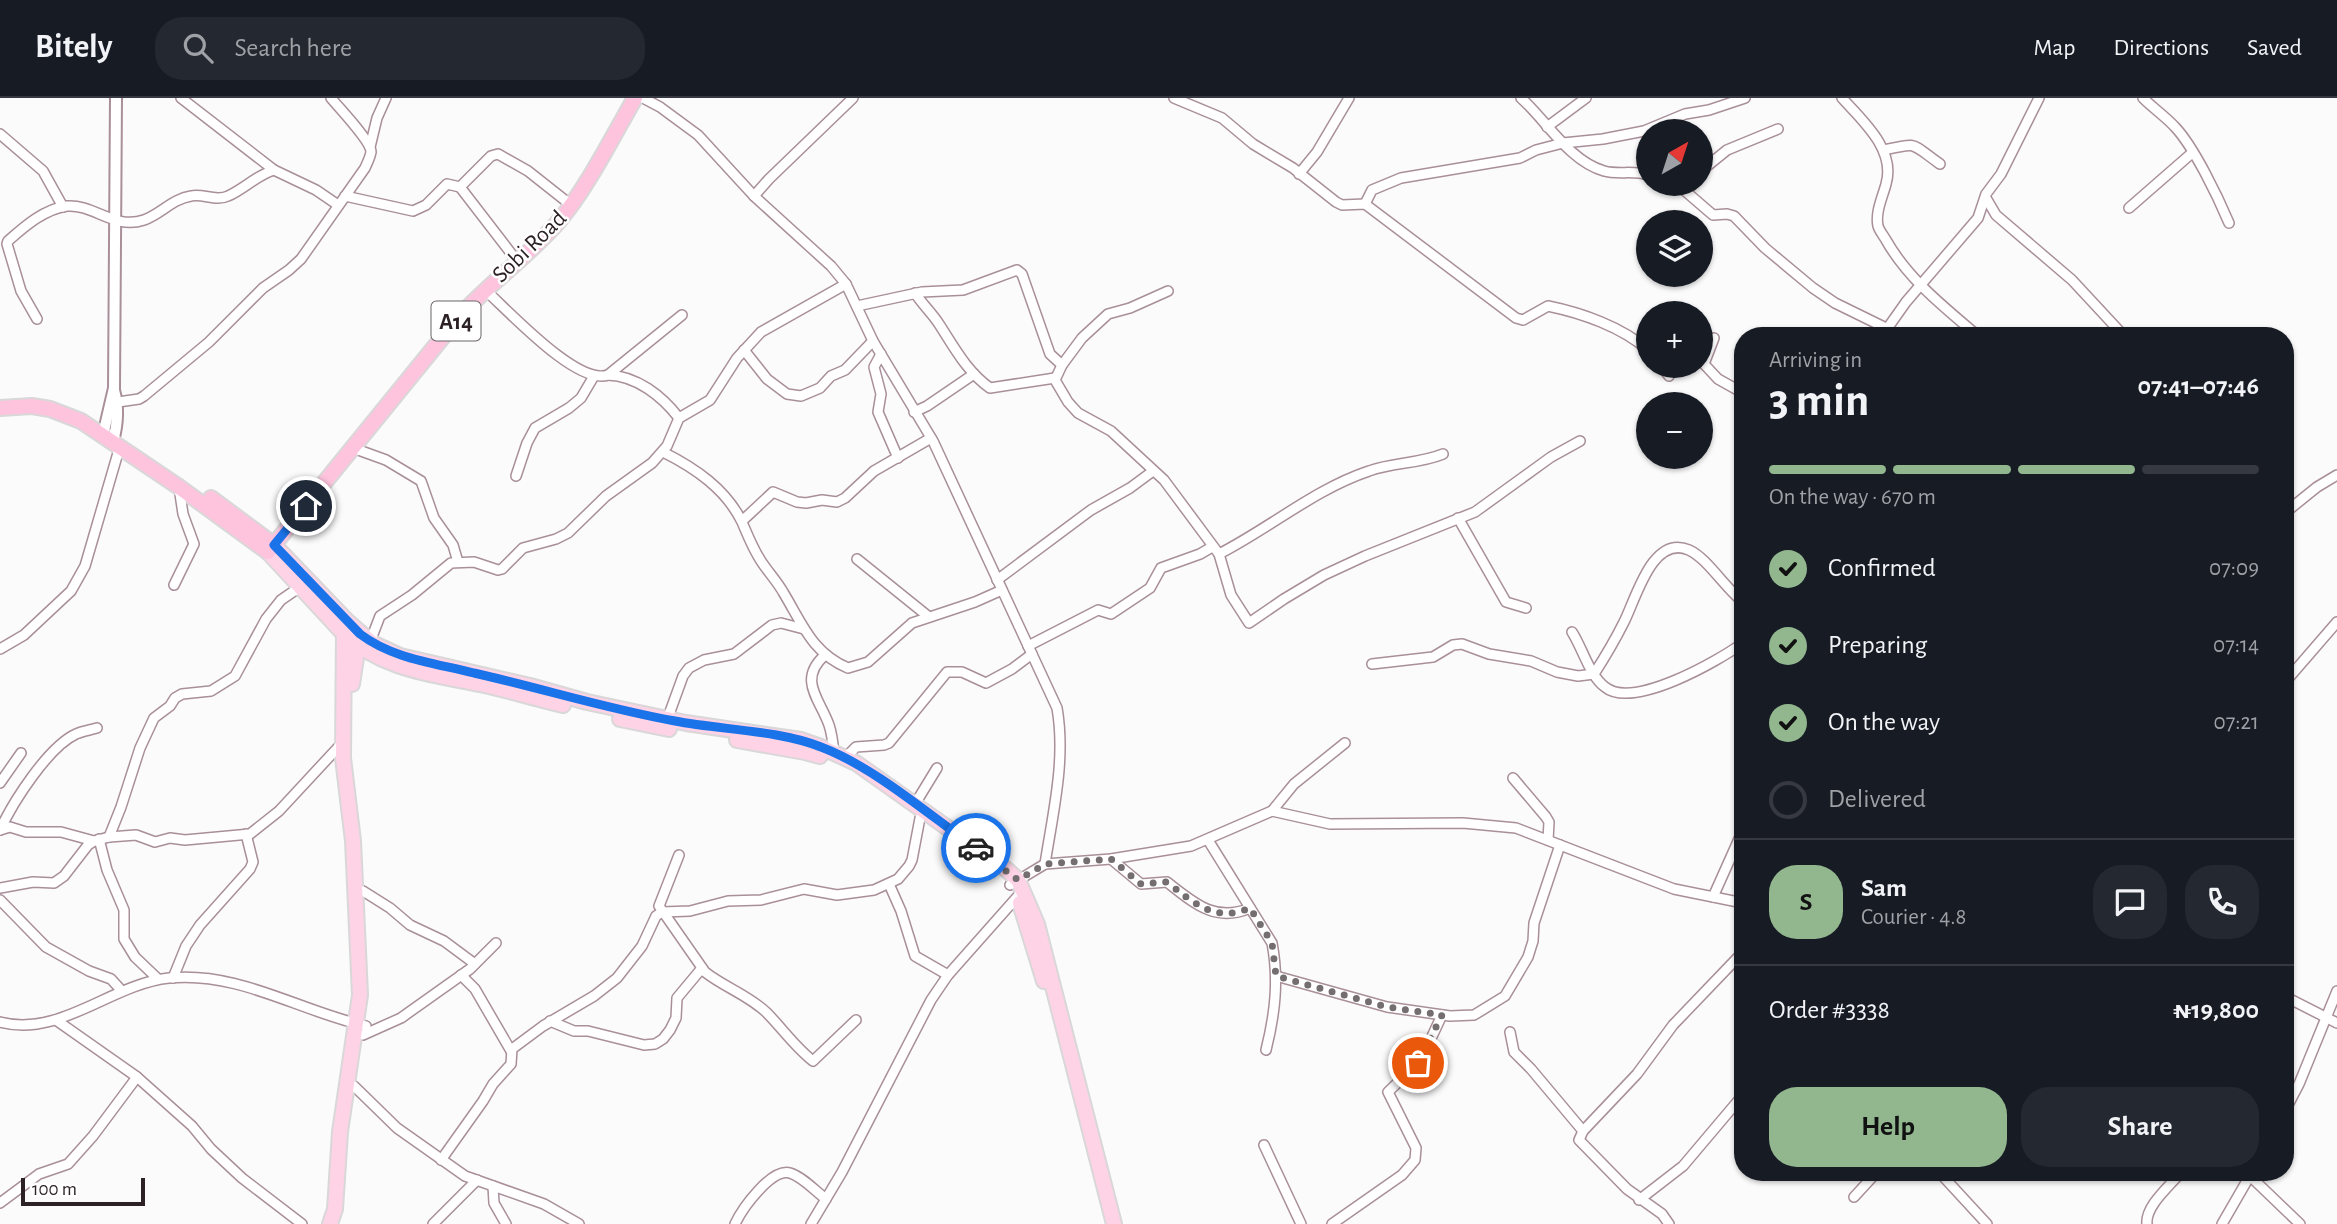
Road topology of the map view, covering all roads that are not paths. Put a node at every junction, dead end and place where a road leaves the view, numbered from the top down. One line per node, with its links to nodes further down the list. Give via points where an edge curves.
1 (116, 98): 38 (street)
2 (181, 98): 25 (street)
3 (331, 98): 20 (street)
4 (386, 98): 20 (street)
5 (635, 98): 35 (highway, Sobi Road / A14)
6 (643, 98): 30 (street, via 698,135)
7 (853, 98): 30 (street)
8 (1174, 98): 26 (street, via 1222,118)
9 (1349, 98): 26 (street)
10 (1521, 98): 16 (street)
11 (1586, 98): 16 (street)
12 (1745, 98): 19 (street, via 1644,131)
13 (1842, 98): 21 (street)
14 (2039, 98): 32 (street)
15 (2143, 98): 22 (street, via 2175,127)
16 (1547, 127): 19 (street)
17 (1778, 129): 23 (street, via 1727,150)
18 (0, 134): 36 (street, via 43,171)
19 (1563, 143): 27 (street, via 1604,171); 33 (street, via 1520,158 1393,181 1372,190)
20 (370, 147): 29 (street, via 365,168)
21 (1884, 150): 24 (street, via 1909,144); 43 (street, via 1890,165 1878,226)
22 (2192, 153): 37 (street); 39 (street)
23 (1713, 161)
24 (1940, 164)
25 (274, 170): 34 (street); 38 (street, via 228,196 194,195 141,221)
26 (1299, 174): 33 (street, via 1342,205)
27 (1636, 174)
28 (460, 187): 29 (street, via 447,184 413,211); 35 (street, via 498,154); 41 (street)
29 (345, 196): 34 (street)
30 (754, 196): 42 (street)
31 (1693, 196): 50 (street, via 1713,215 1734,216 1784,265)
32 (1986, 198): 43 (street, via 1967,233); 53 (street, via 1996,215 2072,281)
33 (1365, 204): 55 (street, via 1516,318 1523,320 1548,306 1556,307)
34 (338, 205): 67 (street, via 300,259 248,301 209,342 144,396)
35 (571, 205): 41 (highway, Sobi Road / A14)
36 (63, 207): 38 (street, via 85,209); 40 (street, via 36,219)
37 (2129, 208)
38 (114, 221): 64 (street)
39 (2229, 223)
40 (4, 244): 49 (street, via 20,291)
41 (517, 261): 44 (highway, Sobi Road / A14)
42 (846, 285): 47 (street); 57 (street, via 761,332)
43 (1919, 286): 51 (street); 52 (street)
44 (484, 289): 62 (street, via 529,334); 74 (highway, Sobi Road / A14)
45 (1168, 290): 59 (street, via 1108,314)
46 (915, 293): 47 (street); 59 (street, via 963,290 1017,270 1050,354); 60 (street)
47 (857, 306): 56 (street)
48 (682, 315): 61 (street)
49 (37, 319)
50 (1876, 327)
51 (1888, 327)
52 (1967, 327)
53 (2115, 327)
54 (1714, 338): 65 (street, via 1704,364)
55 (1636, 340)
56 (873, 341): 57 (street, via 845,370 801,396 787,394 767,379); 58 (street)
57 (744, 350): 70 (street, via 710,400)
58 (881, 354): 69 (street); 77 (street, via 874,368 881,394 878,412)
59 (1062, 365): 63 (street)
60 (974, 374): 63 (street, via 997,389); 69 (street)
61 (608, 375): 62 (street); 70 (street, via 620,375 660,396)
62 (594, 376): 79 (street, via 575,403 535,428)
63 (1055, 378): 78 (street, via 1079,413 1111,431)
64 (114, 388): 67 (street); 71 (street)
65 (1734, 388)
66 (0, 400): 71 (highway, via 51,401 67,406)
67 (118, 402): 71 (street)
68 (0, 408): 71 (highway, via 50,409)
69 (914, 412): 72 (street)
70 (679, 418): 75 (street)
71 (111, 436): 81 (highway); 86 (highway, via 223,506); 102 (street, via 85,566 71,591 24,635)
72 (931, 438): 77 (street); 90 (street)
73 (1580, 441): 83 (street, via 1475,512)
74 (353, 448): 86 (highway, Sobi Road / A14); 89 (street, via 386,460 421,481 434,518 453,545)
75 (663, 452): 84 (street, via 706,477); 89 (street, via 606,496 568,533 523,548 502,569)
76 (1443, 454): 87 (street, via 1371,470 1342,482)
77 (898, 457): 84 (street, via 841,500 797,502 773,492)
78 (1153, 471): 85 (street); 90 (street, via 1091,510)
79 (516, 475)
80 (2337, 475): 82 (street)
81 (179, 487): 86 (highway); 91 (street, via 194,544)
82 (2294, 506)
83 (1458, 518): 87 (street, via 1324,575 1250,623 1231,595); 95 (street, via 1506,602)
84 (742, 521): 99 (street)
85 (1212, 547): 87 (street); 104 (street, via 1161,568 1150,587 1111,614 1098,610)
86 (271, 549): 92 (main road); 98 (main road)
87 (1219, 554)
88 (857, 559): 96 (street)
89 (458, 562): 101 (street, via 384,612)
90 (997, 580): 93 (street)
91 (174, 585)
92 (300, 587): 98 (main road); 122 (street, via 266,618 235,676 211,691 182,694 154,718 121,807)
93 (1002, 590): 96 (street); 104 (street)
94 (1734, 595): 108 (street, via 1691,551 1669,549 1647,569 1636,599)
95 (1526, 608)
96 (929, 617): 105 (street, via 912,624 860,666 848,668)
97 (2337, 622): 107 (street)
98 (345, 627): 101 (main road); 111 (main road)
99 (804, 629): 105 (street); 109 (street, via 772,625 734,654 688,667)
100 (1572, 632): 108 (street)
101 (362, 641): 109 (main road, via 400,656); 118 (main road, via 379,659 403,668 647,726 805,752 856,774); 133 (main road, via 349,713)
102 (0, 649)
103 (1734, 649): 108 (street, via 1665,686 1614,692)
104 (1030, 650): 114 (street, via 1012,669 986,682 962,671 947,672 889,743 856,747); 129 (street, via 1057,708 1061,730 1058,786)
105 (825, 655): 114 (street, via 811,677 811,687)
106 (1372, 664): 108 (street, via 1433,657 1462,644 1489,654 1531,660 1557,672)
107 (2294, 672)
108 (1594, 674)
109 (667, 720): 114 (main road, via 800,740)
110 (97, 728): 120 (street, via 75,734 48,759)
111 (343, 742): 121 (street, via 279,811 258,830); 158 (main road)
112 (1345, 743): 119 (street, via 1294,784)
113 (21, 753): 117 (street)
114 (839, 755): 118 (main road)
115 (937, 768): 118 (street)
116 (1513, 778): 124 (street, via 1549,822)
117 (0, 783)
118 (917, 811): 130 (street, via 912,859 903,875); 131 (main road)
119 (1272, 811): 123 (street); 124 (street, via 1330,824 1500,825)
120 (0, 830): 122 (street, via 10,827)
121 (246, 834): 122 (street, via 155,842 136,835); 146 (street, via 253,862 250,869 200,925)
122 (101, 839): 132 (street, via 88,845 54,883); 147 (street, via 107,870 124,909 124,939)
123 (1208, 840): 128 (street); 137 (street)
124 (1548, 840): 125 (street)
125 (1560, 845): 134 (street, via 1674,889); 151 (street, via 1534,923 1528,957 1505,996 1474,1014)
126 (1734, 850): 134 (street)
127 (679, 855): 138 (street, via 661,898)
128 (1111, 859): 129 (street); 137 (street, via 1141,884 1167,882 1201,908 1227,914)
129 (1045, 864): 131 (street)
130 (889, 884): 138 (street, via 857,894 804,889 761,900); 144 (street, via 915,956)
131 (1015, 887): 144 (street); 160 (main road)
132 (0, 888)
133 (363, 891): 141 (street); 158 (main road, via 369,996)
134 (1713, 897): 136 (street)
135 (0, 900): 148 (street, via 46,947 111,979)
136 (1734, 901)
137 (1250, 908): 145 (street, via 1272,943)
138 (662, 912): 142 (street); 155 (street, via 617,978)
139 (496, 943): 141 (street)
140 (1734, 961): 167 (street)
141 (475, 964): 143 (street)
142 (702, 968): 154 (street, via 766,1012 813,1061); 155 (street, via 677,998 670,1030 654,1044 568,1030)
143 (460, 975): 158 (street, via 401,1018); 162 (street, via 475,989)
144 (948, 975): 178 (street)
145 (1276, 976): 151 (street, via 1387,1007); 161 (street)
146 (173, 978): 147 (street); 158 (street, via 237,984)
147 (158, 979): 148 (street)
148 (121, 990): 153 (street)
149 (2337, 991): 152 (street)
150 (2294, 1001): 152 (street)
151 (1442, 1015): 181 (street, via 1421,1060 1388,1092 1416,1148 1415,1160 1402,1175)
152 (2326, 1017): 157 (street); 165 (street)
153 (56, 1020): 156 (street, via 22,1025); 163 (street)
154 (856, 1020)
155 (550, 1021): 162 (street)
156 (0, 1022)
157 (2337, 1023)
158 (362, 1028): 164 (main road); 183 (main road, via 346,1083)
159 (1510, 1032): 167 (street, via 1519,1059)
160 (1062, 1035): 190 (main road); 191 (main road)
161 (1266, 1050)
162 (511, 1051): 169 (street, via 511,1064)
163 (137, 1077): 180 (street, via 68,1164 39,1174); 182 (street, via 242,1178)
164 (354, 1086): 169 (street, via 397,1128); 184 (main road)
165 (2294, 1094)
166 (1734, 1106): 179 (street, via 1683,1166)
167 (1583, 1131): 179 (street, via 1579,1140)
168 (1264, 1145): 192 (street)
169 (441, 1160): 170 (street)
170 (477, 1180): 176 (street); 185 (street)
171 (1869, 1181): 177 (street)
172 (1947, 1181): 194 (street)
173 (2173, 1181): 195 (street, via 2146,1217)
174 (2247, 1181): 196 (street)
175 (2258, 1181): 197 (street)
176 (493, 1186): 186 (street, via 494,1203); 187 (street, via 544,1204)
177 (1854, 1197)
178 (826, 1199): 188 (street, via 792,1174 780,1173 757,1191); 189 (street)
179 (1639, 1199): 193 (street)
180 (0, 1203)
181 (1338, 1222)
182 (302, 1224)
183 (330, 1224)
184 (338, 1224)
185 (433, 1224)
186 (506, 1224)
187 (579, 1224)
188 (735, 1224)
189 (811, 1224)
190 (1104, 1224)
191 (1114, 1224)
192 (1301, 1224)
193 (1669, 1224)
194 (1987, 1224)
195 (2147, 1224)
196 (2222, 1224)
197 (2300, 1224)

